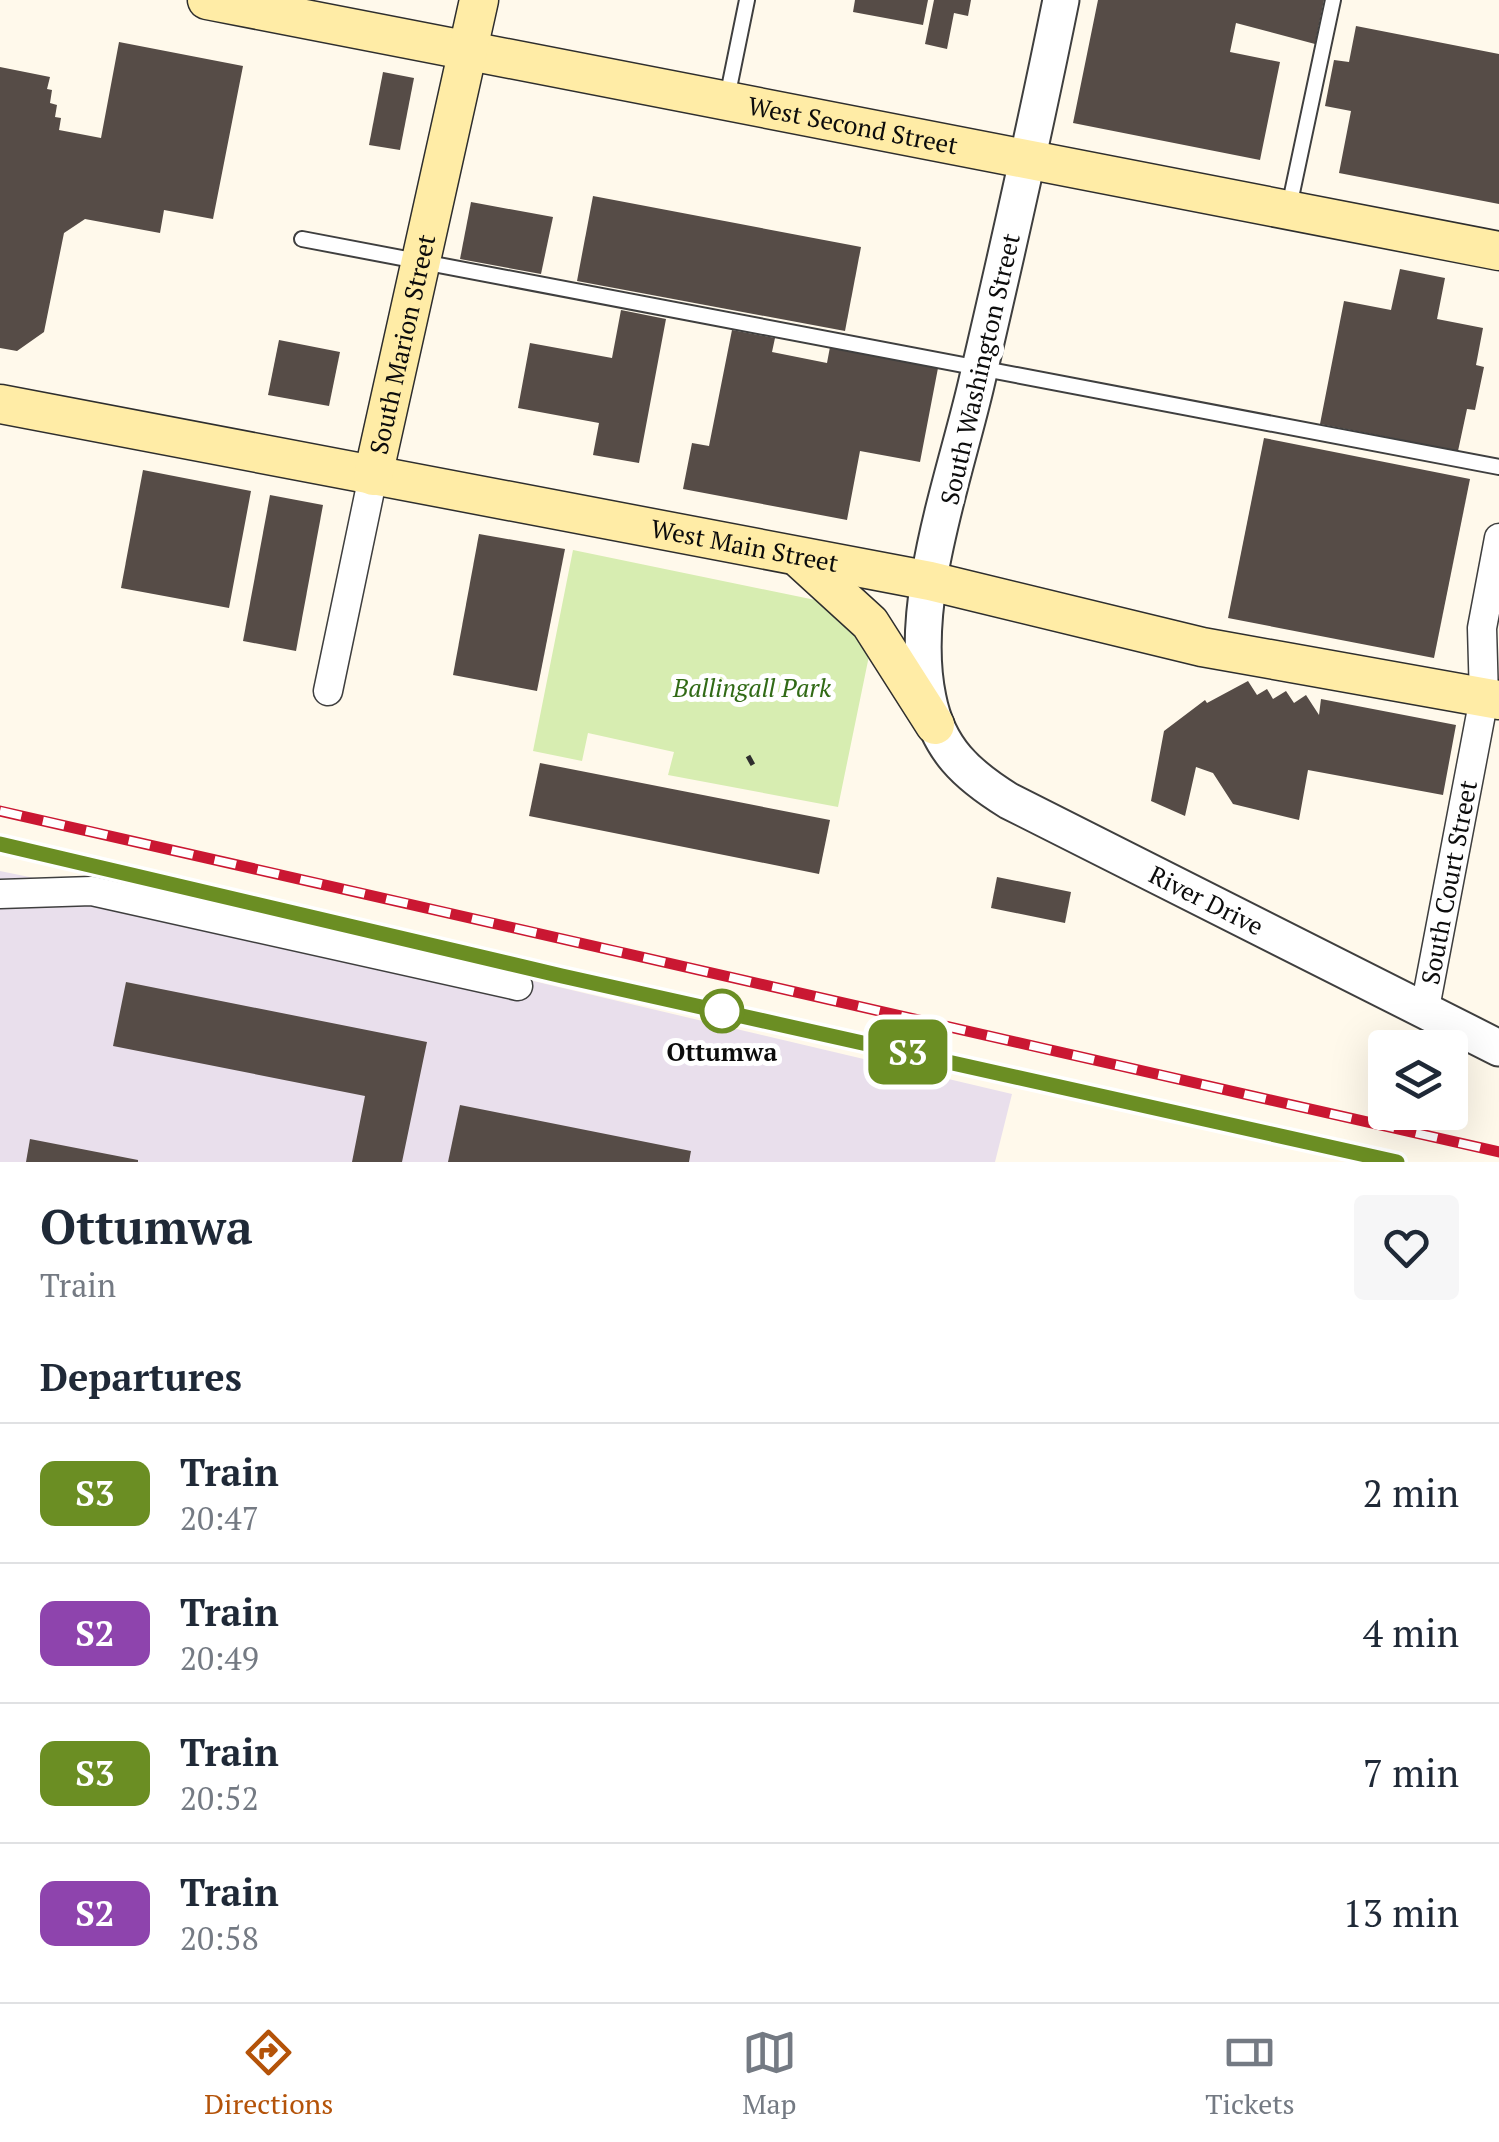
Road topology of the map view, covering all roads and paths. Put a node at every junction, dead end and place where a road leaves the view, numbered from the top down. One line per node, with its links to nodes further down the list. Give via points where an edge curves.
1 (207, 0): 6 (main road, West Second Street)
2 (479, 0): 6 (main road, South Marion Street)
3 (747, 0): 7 (lane)
4 (1061, 0): 8 (street, South Washington Street)
5 (1333, 0): 9 (lane)
6 (469, 50): 7 (main road, West Second Street); 12 (main road, South Marion Street)
7 (727, 99): 8 (main road, West Second Street)
8 (1030, 157): 9 (main road, West Second Street); 13 (street, South Washington Street)
9 (1288, 208): 11 (main road, West Second Street)
10 (302, 239): 12 (lane)
11 (1499, 251)
12 (420, 260): 13 (lane); 16 (main road, South Marion Street)
13 (980, 368): 15 (lane); 19 (street, South Washington Street)
14 (0, 404): 16 (main road, West Main Street)
15 (1499, 467)
16 (373, 476): 18 (main road, West Main Street); 21 (street, South Marion Street)
17 (1499, 538): 20 (street, South Court Street, via 1482,628)
18 (796, 556): 19 (main road, West Main Street); 22 (main road, via 870,623)
19 (930, 582): 20 (main road, West Main Street, via 1202,647); 22 (street, South Washington Street, via 924,669)
20 (1494, 687): 27 (street, South Court Street)
21 (328, 691)
22 (935, 726): 27 (street, River Drive, via 959,766 1009,801)
23 (748, 756): 24 (path)
24 (753, 764)
25 (0, 894): 26 (street, via 92,892)
26 (518, 986)
27 (1425, 1008): 28 (street, River Drive)
28 (1499, 1048)

